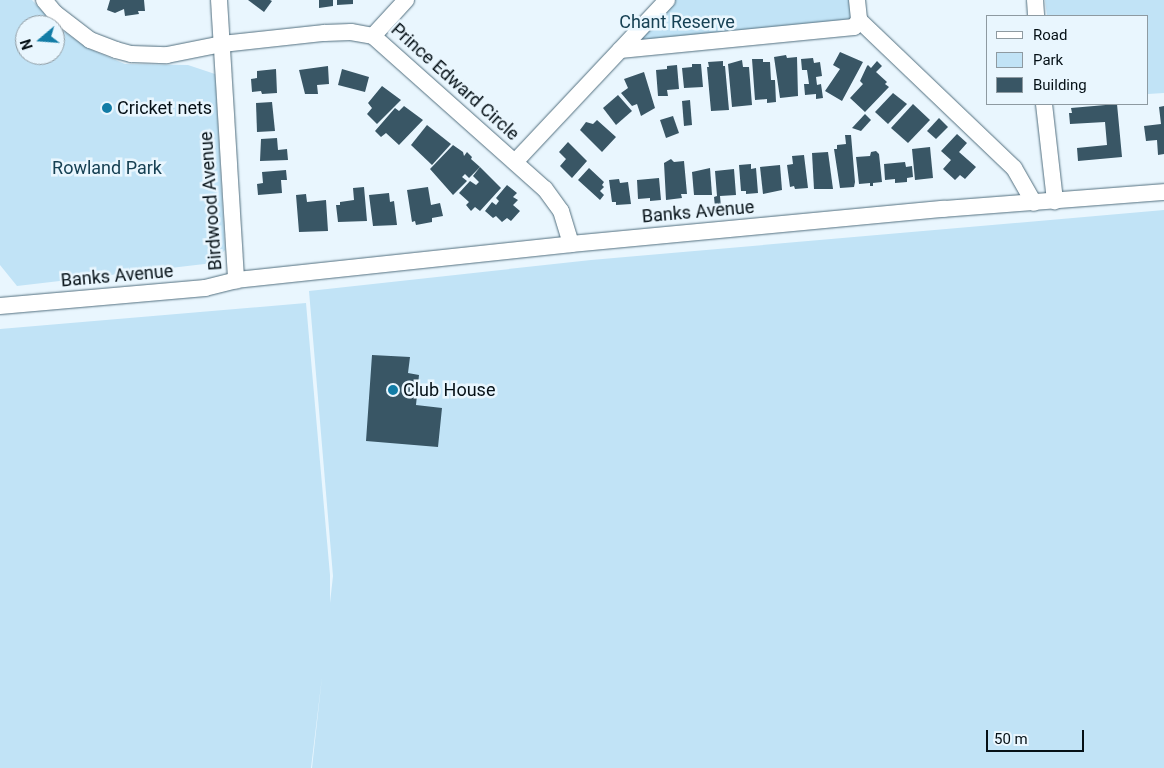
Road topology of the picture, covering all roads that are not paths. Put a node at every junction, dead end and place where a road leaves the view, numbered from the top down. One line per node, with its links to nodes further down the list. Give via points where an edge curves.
1 (44, 0): 10 (street, Prince Edward Circle, via 56,14 90,40 131,54 167,55)
2 (219, 0): 10 (street, Birdwood Avenue)
3 (406, 0): 9 (street)
4 (667, 0): 11 (street)
5 (857, 0): 8 (street)
6 (1035, 0): 7 (street)
7 (1036, 15)
8 (859, 20): 11 (street, via 854,27); 16 (street, via 1014,168)
9 (373, 36): 10 (street, Prince Edward Circle, via 351,32); 13 (street, Prince Edward Circle)
10 (222, 44): 18 (street, Birdwood Avenue)
11 (620, 50): 13 (street)
12 (1044, 105): 15 (street)
13 (515, 162): 17 (street, Prince Edward Circle, via 554,200)
14 (1164, 192): 15 (street, Banks Avenue)
15 (1055, 201): 16 (street, Banks Avenue)
16 (1034, 203): 17 (street, Banks Avenue)
17 (572, 244): 18 (street, Banks Avenue)
18 (236, 280): 19 (street, Banks Avenue, via 207,278); 20 (street, Banks Avenue, via 205,288)
19 (0, 298)
20 (0, 306)

